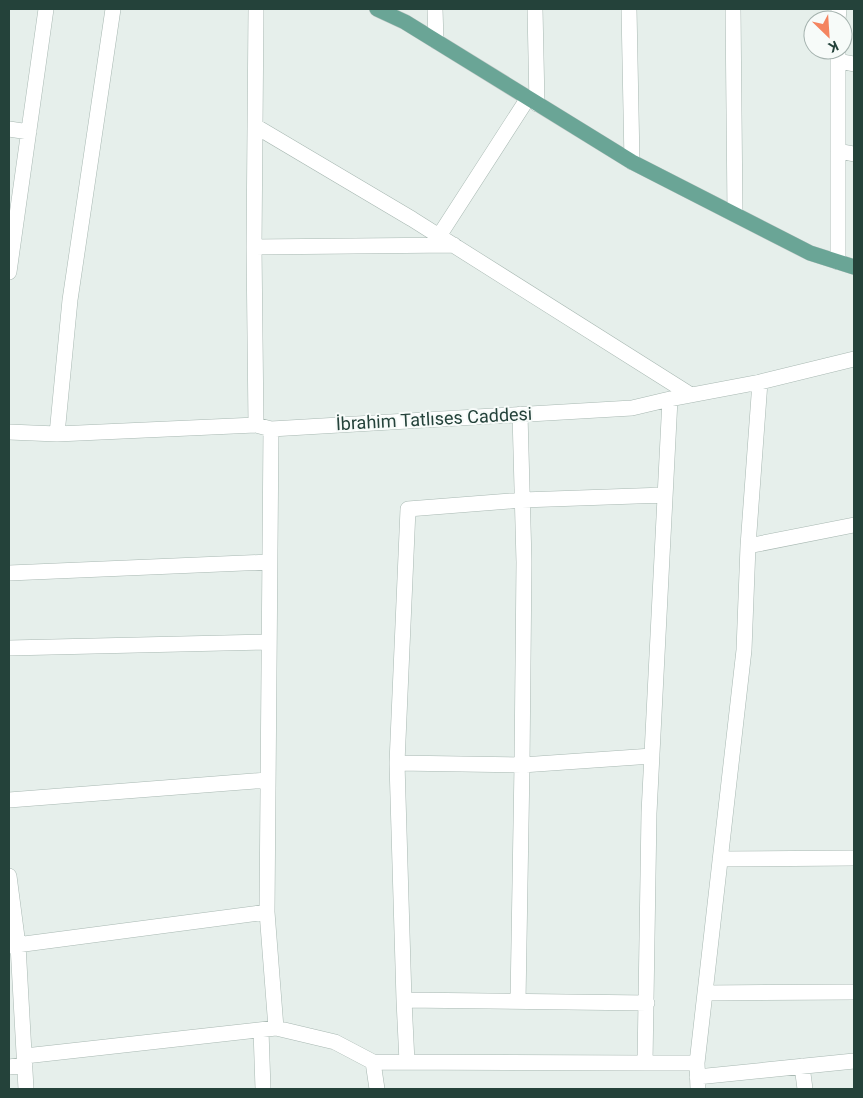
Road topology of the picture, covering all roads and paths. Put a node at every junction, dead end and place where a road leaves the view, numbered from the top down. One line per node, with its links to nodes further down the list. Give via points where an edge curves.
1 (46, 9): 14 (street)
2 (113, 9): 32 (street, via 70,300)
3 (256, 9): 12 (street)
4 (377, 9): 9 (main road)
5 (435, 9): 9 (street)
6 (535, 9): 11 (street)
7 (629, 9): 17 (street)
8 (733, 9): 18 (street)
9 (436, 41): 11 (main road)
10 (838, 60): 15 (street)
11 (533, 101): 17 (main road); 19 (street)
12 (255, 126): 19 (street); 21 (street)
13 (9, 129): 14 (street)
14 (29, 132): 24 (street)
15 (838, 151): 16 (street); 22 (street)
16 (854, 154)
17 (632, 162): 18 (main road)
18 (735, 214): 22 (main road, via 810,252)
19 (439, 236): 20 (street)
20 (454, 245): 21 (street); 27 (street)
21 (254, 247): 30 (street)
22 (838, 262): 23 (main road)
23 (854, 268)
24 (9, 272)
25 (854, 359): 26 (street, İbrahim Tatlıses Caddesi)
26 (760, 382): 27 (street, İbrahim Tatlıses Caddesi); 36 (street)
27 (691, 396): 28 (street, İbrahim Tatlıses Caddesi)
28 (670, 398): 29 (street, İbrahim Tatlıses Caddesi, via 632,408); 33 (street)
29 (520, 414): 30 (street, İbrahim Tatlıses Caddesi); 34 (street)
30 (263, 427): 32 (street, İbrahim Tatlıses Caddesi); 37 (street)
31 (9, 432): 32 (street, İbrahim Tatlıses Caddesi)
32 (58, 434)
33 (665, 495): 34 (street); 41 (street)
34 (522, 500): 42 (street, via 408,509); 43 (street)
35 (854, 525): 36 (street)
36 (748, 546): 47 (street, via 744,650)
37 (269, 562): 38 (street); 39 (street)
38 (9, 572)
39 (268, 642): 40 (street); 44 (street)
40 (9, 648)
41 (652, 756): 43 (street); 55 (street)
42 (398, 763): 43 (street); 53 (street)
43 (522, 765): 54 (street)
44 (267, 780): 45 (street); 49 (street)
45 (9, 800)
46 (854, 858): 47 (street)
47 (720, 859): 52 (street)
48 (9, 876): 50 (street)
49 (267, 912): 50 (street); 56 (street)
50 (13, 946): 57 (street)
51 (854, 992): 52 (street)
52 (705, 993): 64 (street)
53 (404, 1000): 54 (street); 60 (street)
54 (518, 1001): 55 (street)
55 (647, 1003): 61 (street)
56 (269, 1029): 57 (street); 59 (street, via 335,1042); 66 (street)
57 (25, 1061): 62 (street); 65 (street)
58 (854, 1061): 63 (street)
59 (373, 1062): 60 (street); 67 (street)
60 (407, 1062): 61 (street)
61 (645, 1063): 64 (street)
62 (9, 1066)
63 (802, 1066): 64 (street); 68 (street)
64 (697, 1077)
65 (26, 1089)
66 (263, 1089)
67 (377, 1089)
68 (805, 1089)

